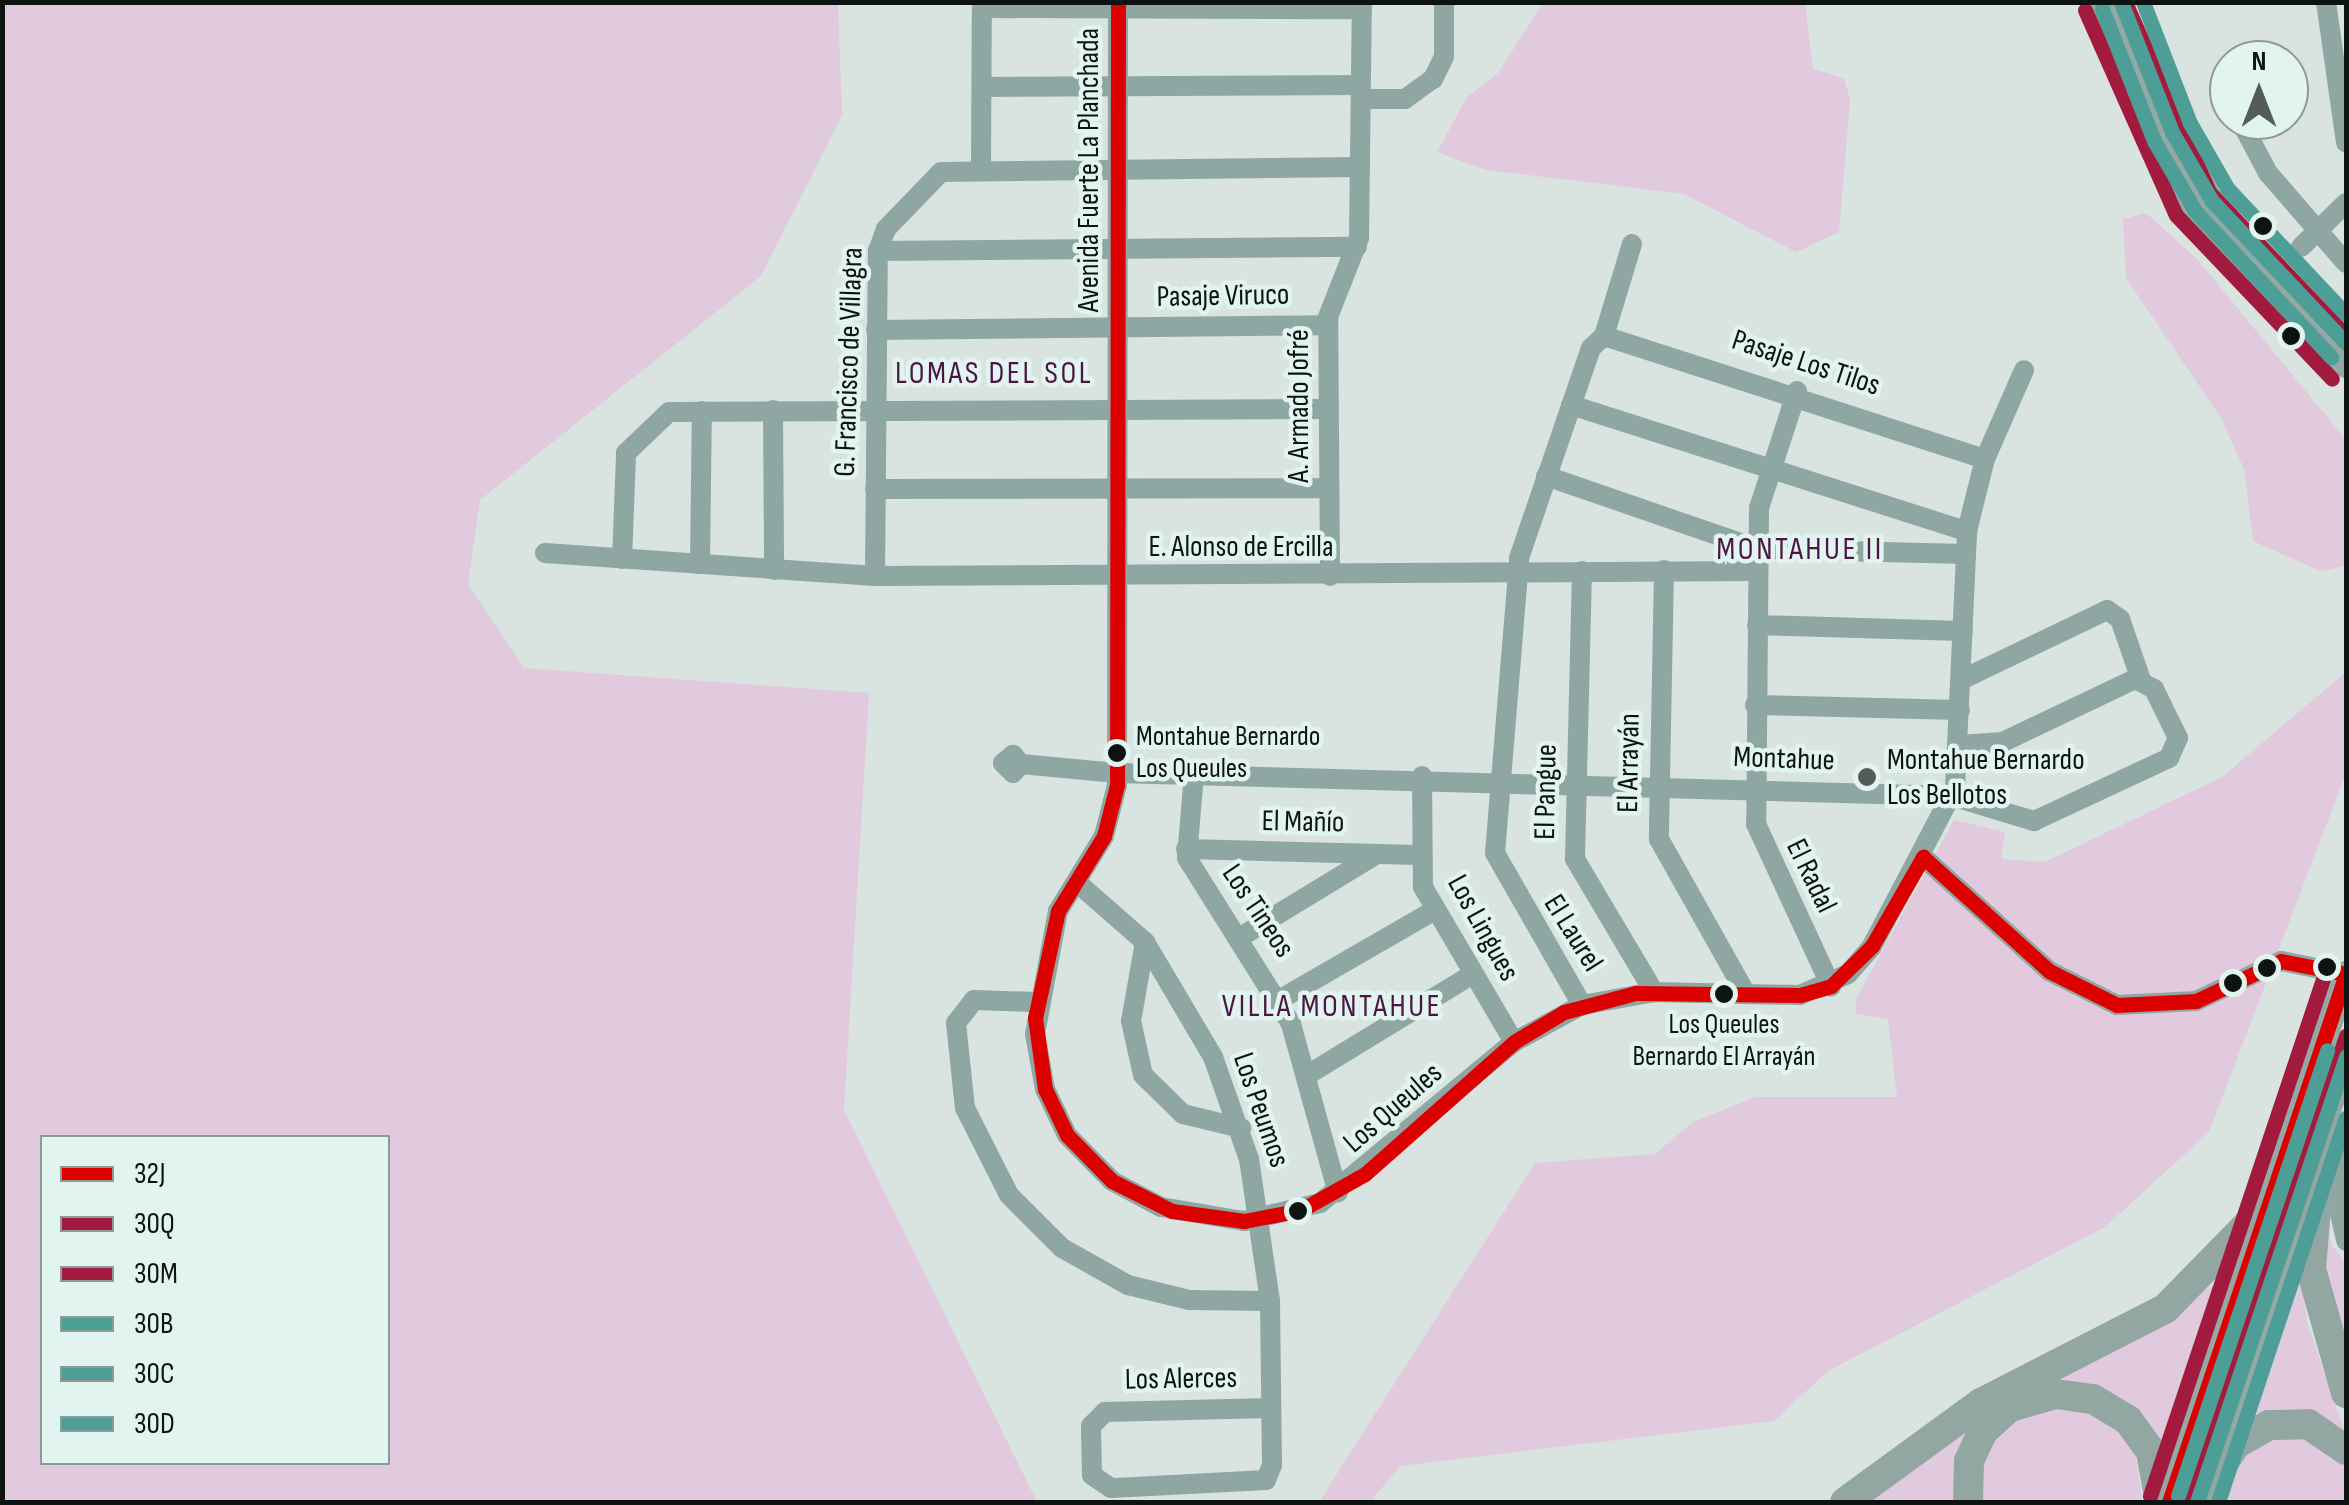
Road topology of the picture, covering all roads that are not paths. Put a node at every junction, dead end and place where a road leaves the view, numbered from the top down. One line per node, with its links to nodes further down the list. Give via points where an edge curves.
1 (1444, 2): 10 (street, via 1444,56 1433,79 1405,99)
2 (2104, 2): 28 (main road, via 2192,203)
3 (2121, 2): 27 (main road, via 2172,132 2212,202)
4 (2326, 2): 12 (street)
5 (982, 5): 6 (street); 8 (street)
6 (1118, 5): 7 (street); 9 (street, Avenida Fuerte La Planchada)
7 (1362, 6): 10 (street, A. Armado Jofré)
8 (982, 87): 9 (street); 13 (street)
9 (1118, 87): 10 (street); 15 (street, Avenida Fuerte La Planchada)
10 (1360, 92): 14 (street, A. Armado Jofré)
11 (2251, 140): 17 (street)
12 (2346, 143)
13 (981, 167): 15 (street, G. Francisco de Villagra); 21 (street, G. Francisco de Villagra, via 941,172 891,223)
14 (1360, 167): 15 (street, G. Francisco de Villagra); 19 (street, A. Armado Jofré)
15 (1117, 168): 20 (street, Avenida Fuerte La Planchada)
16 (2346, 203): 17 (street)
17 (2308, 239): 22 (street)
18 (1632, 244): 26 (street, El Laurel)
19 (1357, 247): 20 (street); 23 (street, A. Armado Jofré)
20 (1117, 249): 21 (street); 24 (street, Avenida Fuerte La Planchada)
21 (878, 250): 25 (street, G. Francisco de Villagra)
22 (2346, 263)
23 (1328, 325): 24 (street, Pasaje Viruco); 33 (street, A. Armado Jofré)
24 (1120, 328): 25 (street, Pasaje Viruco); 32 (street, Avenida Fuerte La Planchada)
25 (876, 330): 35 (street, G. Francisco de Villagra)
26 (1604, 336): 30 (street, Pasaje Los Tilos); 31 (street, El Laurel)
27 (2346, 343)
28 (2346, 365)
29 (2024, 370): 37 (street)
30 (1796, 391): 37 (street, Pasaje Los Tilos); 38 (street, El Radal)
31 (1572, 404): 38 (street); 39 (street, El Laurel)
32 (1119, 409): 33 (street); 35 (street); 42 (street, Avenida Fuerte La Planchada)
33 (1328, 409): 40 (street, A. Armado Jofré)
34 (774, 410): 35 (street); 36 (street); 49 (street)
35 (875, 410): 41 (street, G. Francisco de Villagra)
36 (702, 411): 47 (street, via 664,414 630,442); 48 (street)
37 (1985, 459): 43 (street)
38 (1772, 468): 43 (street); 44 (street, El Radal)
39 (1546, 476): 44 (street); 53 (street, El Laurel)
40 (1329, 488): 42 (street); 55 (street, A. Armado Jofré)
41 (874, 489): 42 (street); 54 (street, G. Francisco de Villagra)
42 (1119, 489): 56 (street, Avenida Fuerte La Planchada)
43 (1968, 531): 46 (street)
44 (1758, 549): 46 (street); 52 (street, El Radal)
45 (545, 553): 47 (street, E. Alonso de Ercilla)
46 (1966, 554): 58 (street)
47 (622, 559): 48 (street, E. Alonso de Ercilla)
48 (700, 564): 49 (street, E. Alonso de Ercilla)
49 (774, 570): 54 (street, E. Alonso de Ercilla)
50 (1664, 570): 51 (street, E. Alonso de Ercilla); 52 (street, E. Alonso de Ercilla); 70 (street, El Arrayán)
51 (1582, 571): 53 (street, E. Alonso de Ercilla); 69 (street, El Pangue)
52 (1758, 571): 57 (street, El Radal)
53 (1518, 572): 55 (street, E. Alonso de Ercilla); 68 (street, El Laurel)
54 (874, 576): 56 (street, E. Alonso de Ercilla)
55 (1330, 576): 56 (street, E. Alonso de Ercilla)
56 (1120, 578): 65 (street, Los Queules)
57 (1757, 625): 58 (street); 61 (street, El Radal)
58 (1963, 631): 59 (street)
59 (1961, 680): 60 (street, via 2106,610 2120,618); 62 (street)
60 (2141, 680): 63 (street, via 2003,742); 72 (street, Montahue, via 2177,731 2169,758 2034,821)
61 (1755, 705): 62 (street); 71 (street, El Radal)
62 (1960, 710): 63 (street)
63 (1959, 745): 72 (street)
64 (1021, 764): 65 (street, Montahue)
65 (1117, 773): 66 (street, Montahue); 77 (street, Los Queules, via 1111,819)
66 (1194, 774): 67 (street, Montahue); 73 (street, Los Tineos)
67 (1422, 776): 68 (street, Montahue); 75 (street, Los Lingues)
68 (1502, 779): 69 (street, Montahue); 88 (street, El Laurel, via 1496,864)
69 (1576, 782): 70 (street, Montahue); 84 (street, El Pangue, via 1578,866)
70 (1659, 784): 71 (street, Montahue); 85 (street, El Arrayán, via 1661,846)
71 (1754, 788): 72 (street, Montahue); 83 (street, El Radal, via 1757,832)
72 (1951, 796): 76 (street)
73 (1186, 849): 74 (street, El Mañío); 79 (street, Los Tineos)
74 (1377, 854): 75 (street, El Mañío); 79 (street)
75 (1419, 855): 78 (street, Los Lingues)
76 (1923, 858): 82 (street, via 2049,971 2117,1005 2196,1001 2281,961); 83 (street, via 1872,946)
77 (1080, 886): 80 (street, Los Peumos); 87 (street, Los Queules, via 1058,911)
78 (1435, 910): 81 (street, Los Lingues); 86 (street)
79 (1242, 936): 86 (street, Los Tineos)
80 (1145, 942): 92 (street, Los Peumos, via 1196,1023); 92 (street, via 1131,1021 1144,1075 1183,1114)
81 (1473, 974): 89 (street, Los Lingues); 91 (street)
82 (2346, 974): 95 (main road)
83 (1831, 986): 85 (street, Los Queules)
84 (1654, 992): 85 (street, Los Queules); 88 (street, Los Queules)
85 (1746, 994)
86 (1279, 1000): 91 (street, Los Tineos)
87 (1036, 1002): 96 (street, Los Queules, via 1048,1098 1088,1160 1172,1211); 98 (street, via 974,1000 957,1016 965,1108 1009,1195 1062,1248 1128,1285 1189,1300)
88 (1582, 1004): 89 (street, Los Queules)
89 (1514, 1042): 94 (street, Los Queules)
90 (2346, 1056): 93 (main road)
91 (1308, 1074): 94 (street, Los Tineos)
92 (1241, 1128): 96 (street, Los Peumos)
93 (2335, 1134): 97 (street); 99 (highway, via 2311,1269); 103 (main road)
94 (1338, 1193): 96 (street, Los Queules)
95 (2268, 1204): 104 (highway, via 2166,1309 1981,1403); 107 (main road)
96 (1262, 1220): 98 (street, Los Peumos)
97 (2346, 1241)
98 (1270, 1301): 100 (street, Los Peumos)
99 (2346, 1394)
100 (1271, 1408): 102 (street, Los Peumos); 102 (street, Los Alerces, via 1109,1410 1090,1432 1092,1476 1106,1488)
101 (2346, 1450): 103 (highway, via 2308,1424 2268,1424 2236,1444)
102 (1266, 1480)
103 (2200, 1494)
104 (1845, 1502)
105 (1968, 1502): 106 (highway, via 1970,1461 1983,1431 2010,1407 2056,1394 2093,1399 2128,1420 2151,1452)
106 (2160, 1502)
107 (2169, 1502)

